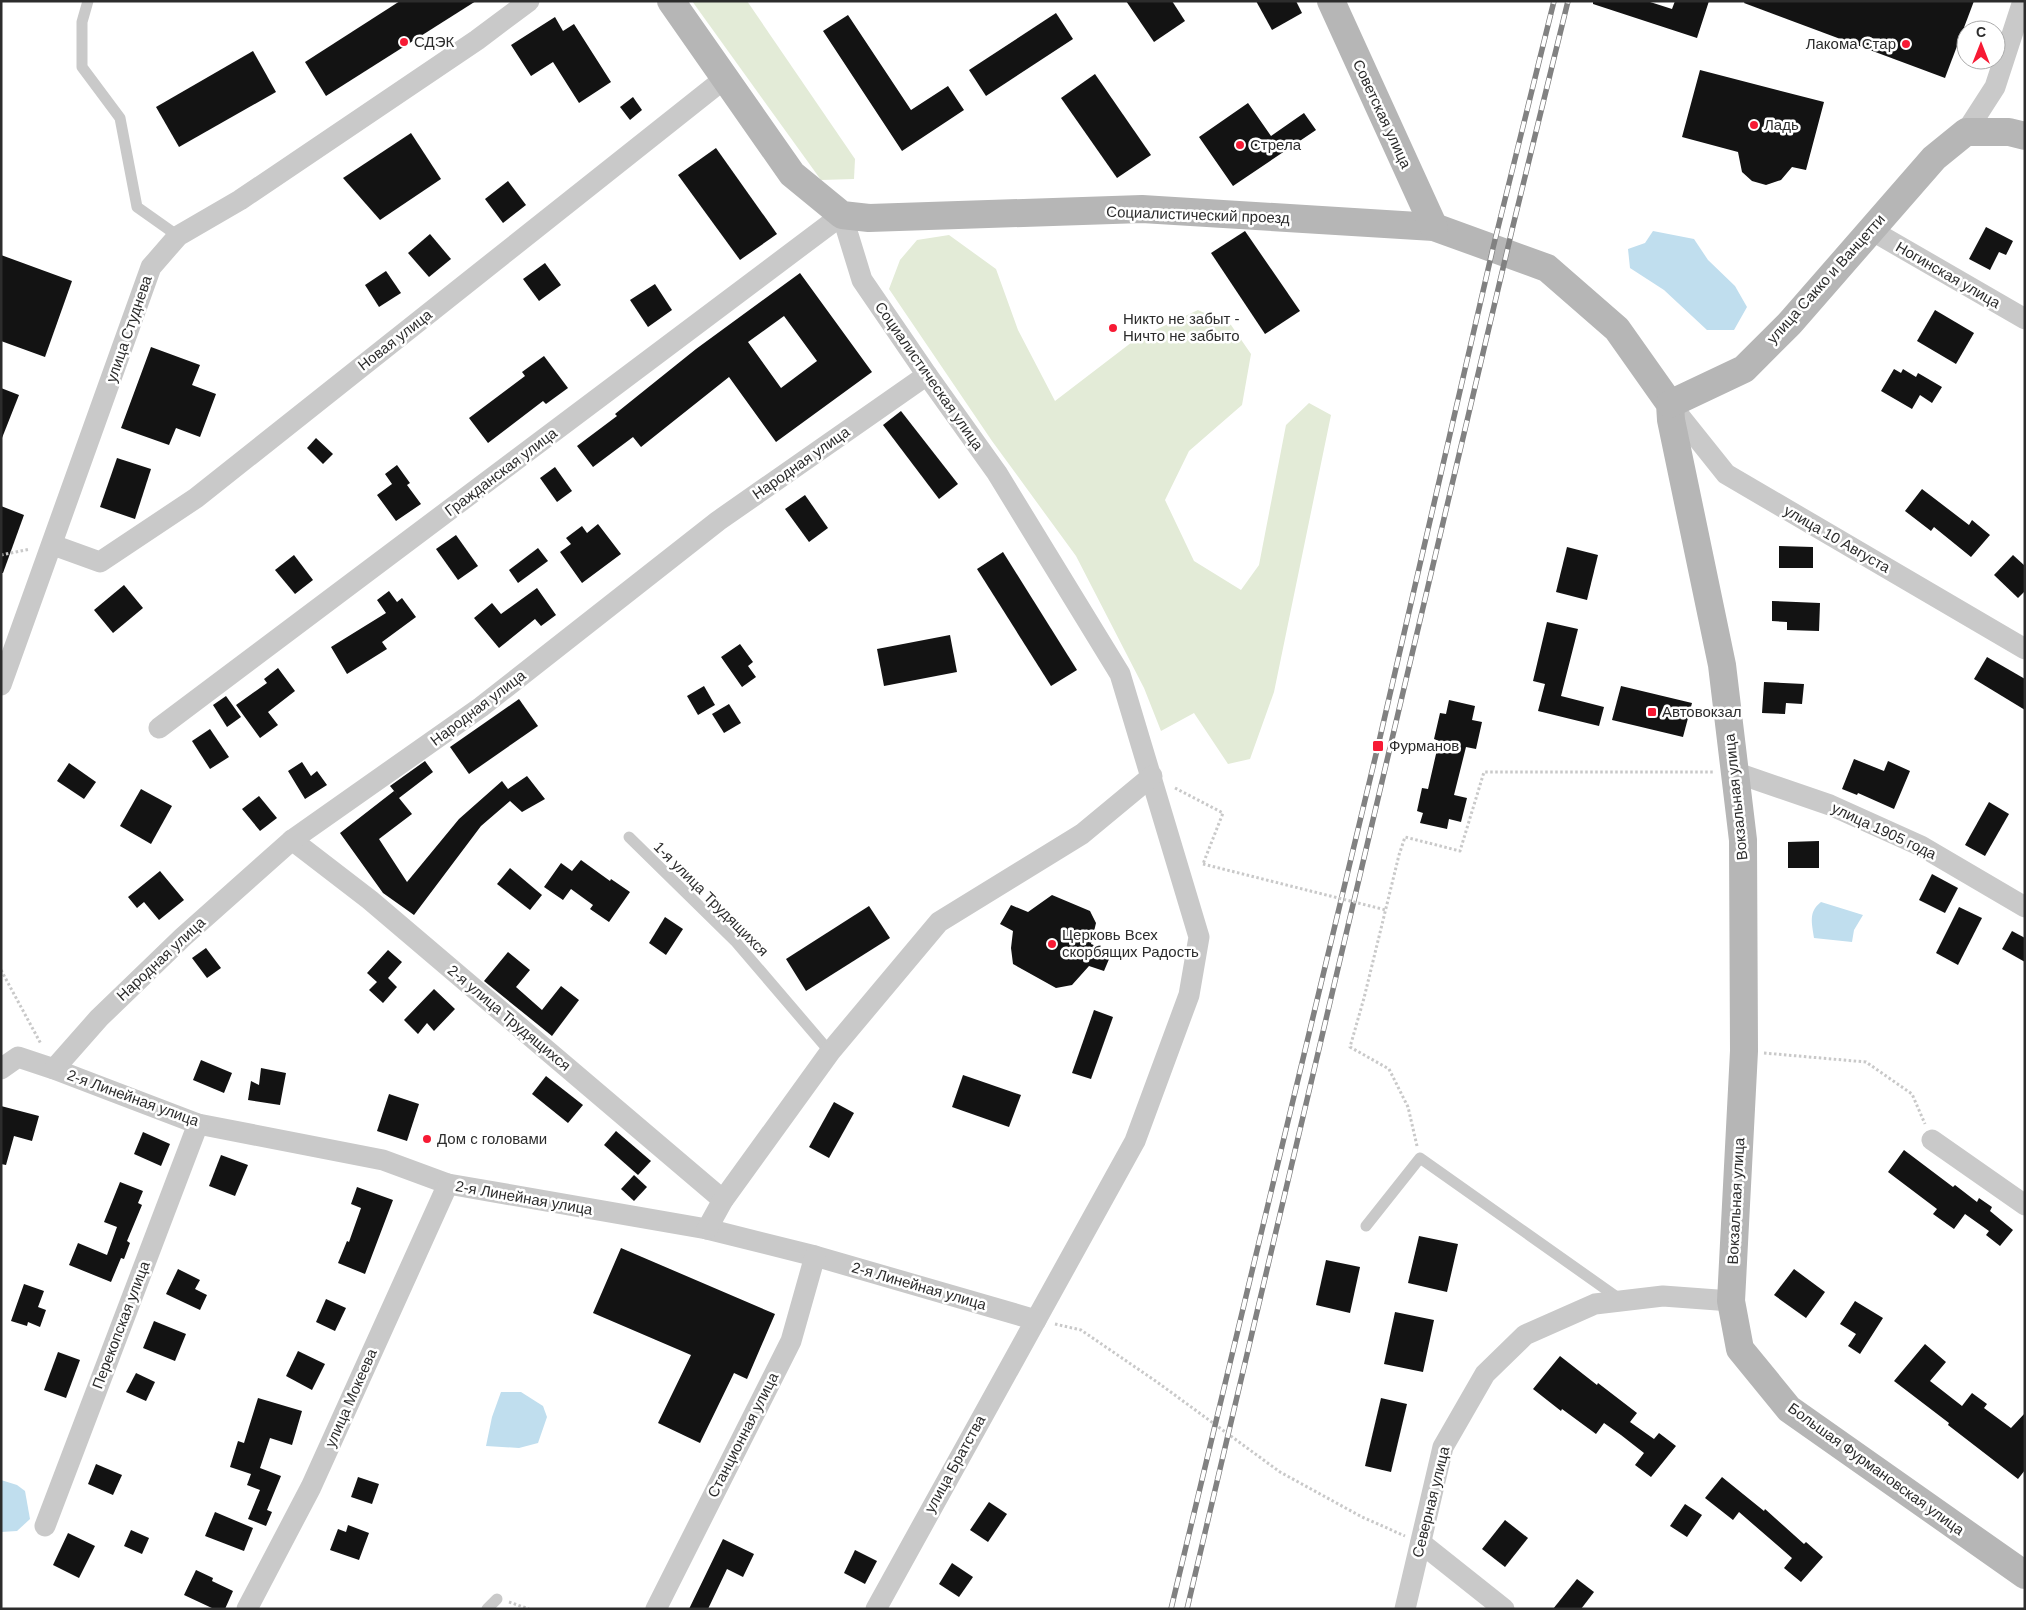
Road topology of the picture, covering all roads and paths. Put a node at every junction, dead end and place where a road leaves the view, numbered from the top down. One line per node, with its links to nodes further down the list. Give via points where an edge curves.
1 (88, 1): 12 (lane, via 82,22 82,67 120,118 137,207)
2 (529, 1): 12 (street, улица Студнева, via 478,40 240,200)
3 (671, 1): 6 (main road)
4 (1331, 1): 10 (main road, Советская улица)
5 (2023, 1): 7 (street, via 1995,87)
6 (724, 79): 9 (main road, via 792,174); 16 (street, Новая улица, via 196,498 100,562)
7 (1966, 132): 8 (main road, via 2009,132); 11 (main road, улица Сакко и Ванцетти, via 1934,158)
8 (2025, 136)
9 (842, 215): 10 (main road, Социалистический проезд, via 869,218 1142,209); 14 (street, Социалистическая улица, via 862,280); 19 (street, Гражданская улица)
10 (1434, 227): 15 (main road, Вокзальная улица, via 1546,268 1616,329)
11 (1870, 230): 13 (street, Ногинская улица); 15 (main road, улица Сакко и Ванцетти, via 1790,323 1744,369)
12 (178, 236): 16 (street, улица Студнева, via 151,267)
13 (2025, 319)
14 (927, 375): 21 (street, Социалистическая улица, via 997,473 1120,674); 23 (street, Народная улица, via 718,521 482,707)
15 (1670, 404): 17 (street, улица 10 Августа, via 1726,474); 20 (main road, Вокзальная улица, via 1722,665)
16 (53, 545): 18 (street, улица Студнева)
17 (2025, 649)
18 (1, 685)
19 (160, 728)
20 (1734, 772): 24 (street, улица 1905 года, via 1830,805 1921,846); 25 (path, via 1484,772 1460,851 1405,837); 27 (main road, Вокзальная улица, via 1743,840)
21 (1152, 776): 25 (path, bridge, via 1223,813 1203,864); 28 (street, via 1082,834 939,922); 42 (street, Социалистическая улица, via 1199,937 1189,995 1136,1141)
22 (629, 837): 28 (lane, 1-я улица Трудящихся, via 735,941)
23 (292, 840): 30 (street, Народная улица, via 183,937 99,1018); 35 (street, 2-я улица Трудящихся, via 370,900)
24 (2025, 908)
25 (1386, 910): 33 (path, via 1350,1047 1389,1069 1408,1107)
26 (1, 970): 30 (path)
27 (1744, 1051): 32 (path, via 1866,1062 1912,1094); 41 (main road, Вокзальная улица)
28 (830, 1052): 35 (street)
29 (10, 1063): 30 (street, 2-я Линейная улица)
30 (54, 1069): 31 (street, 2-я Линейная улица)
31 (198, 1124): 34 (street, 2-я Линейная улица, via 383,1160); 44 (street, Перекопская улица)
32 (1932, 1140): 36 (street)
33 (1420, 1158): 37 (lane); 40 (lane)
34 (448, 1184): 38 (street, 2-я Линейная улица); 48 (street, улица Мокеева, via 311,1487)
35 (723, 1200): 38 (street)
36 (2025, 1206)
37 (1366, 1226)
38 (707, 1229): 39 (street, 2-я Линейная улица)
39 (815, 1256): 42 (street, 2-я Линейная улица); 51 (street, Станционная улица, via 791,1341)
40 (1622, 1301): 41 (street, Северная улица, via 1663,1296); 45 (street, Северная улица, via 1595,1304 1525,1335 1486,1374 1443,1447)
41 (1731, 1301): 43 (main road, Вокзальная улица)
42 (1036, 1320): 45 (path, via 1081,1330 1280,1472 1362,1517); 52 (street, улица Братства)
43 (1740, 1349): 46 (main road, Большая Фурмановская улица, via 1789,1409)
44 (45, 1526)
45 (1421, 1543): 53 (street, Северная улица); 54 (street)
46 (2025, 1576)
47 (497, 1599): 49 (lane); 50 (path)
48 (247, 1609)
49 (488, 1609)
50 (529, 1609)
51 (656, 1609)
52 (876, 1609)
53 (1405, 1609)
54 (1504, 1609)

